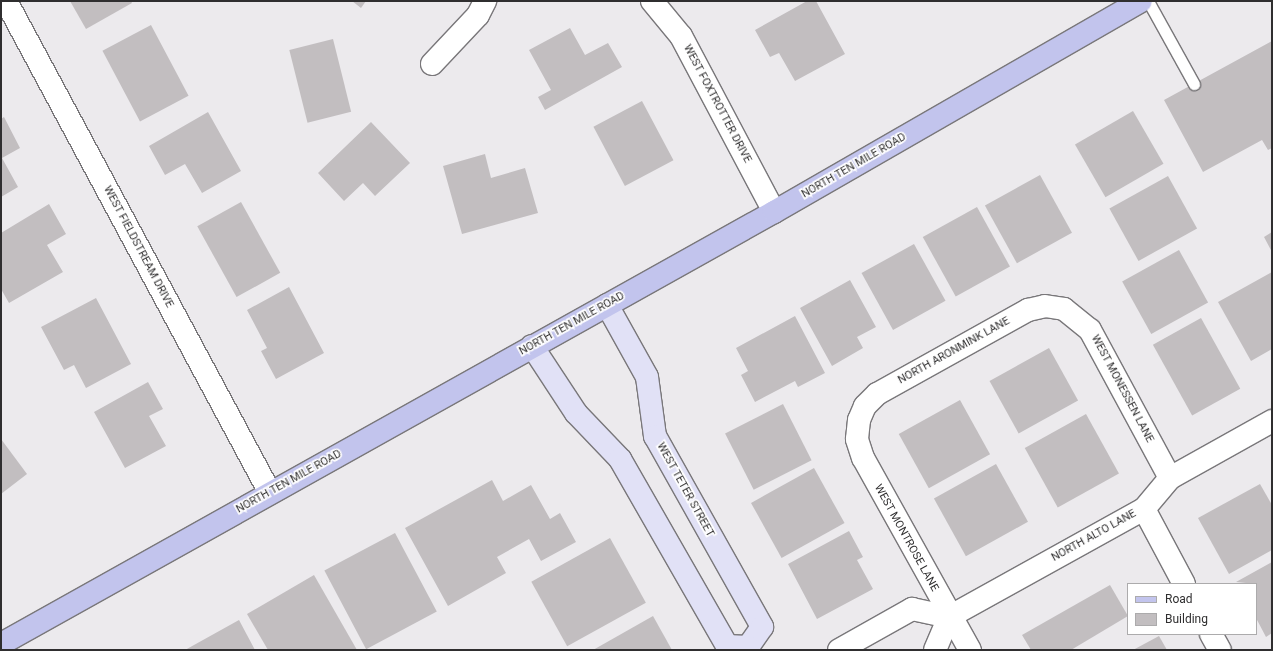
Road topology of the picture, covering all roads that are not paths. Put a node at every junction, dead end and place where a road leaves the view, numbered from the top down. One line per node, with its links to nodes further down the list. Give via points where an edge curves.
1 (6, 1): 15 (street, WEST FIELDSTREAM DRIVE)
2 (485, 1): 6 (street, via 478,16)
3 (652, 1): 8 (street, WEST FOXTROTTER DRIVE, via 681,36)
4 (1141, 1): 8 (main road, NORTH TEN MILE ROAD)
5 (1148, 1): 7 (lane)
6 (432, 64)
7 (1194, 84)
8 (774, 212): 9 (main road, NORTH TEN MILE ROAD)
9 (607, 305): 11 (main road, NORTH TEN MILE ROAD); 21 (street, WEST TETER STREET, via 647,377 655,436 762,626)
10 (1064, 308): 12 (street, NORTH ARONMINK LANE, via 1045,306 1028,310 877,394 865,406); 14 (street, WEST MONESSEN LANE, via 1090,330)
11 (532, 346): 15 (main road, NORTH TEN MILE ROAD); 21 (street, WEST TETER STREET, via 576,413 620,459 727,646)
12 (859, 420): 18 (street, WEST MONTROSE LANE, via 857,439 863,458)
13 (1272, 421): 14 (street, NORTH ALTO LANE)
14 (1170, 478): 16 (street, NORTH ALTO LANE)
15 (270, 493): 20 (main road, NORTH TEN MILE ROAD)
16 (1144, 509): 17 (street); 18 (street, NORTH ALTO LANE)
17 (1183, 583)
18 (950, 617): 22 (street, via 912,610); 23 (street); 24 (street, WEST MONTROSE LANE)
19 (1212, 635): 25 (street)
20 (1, 644)
21 (749, 648)
22 (839, 650)
23 (935, 650)
24 (970, 650)
25 (1220, 650)

